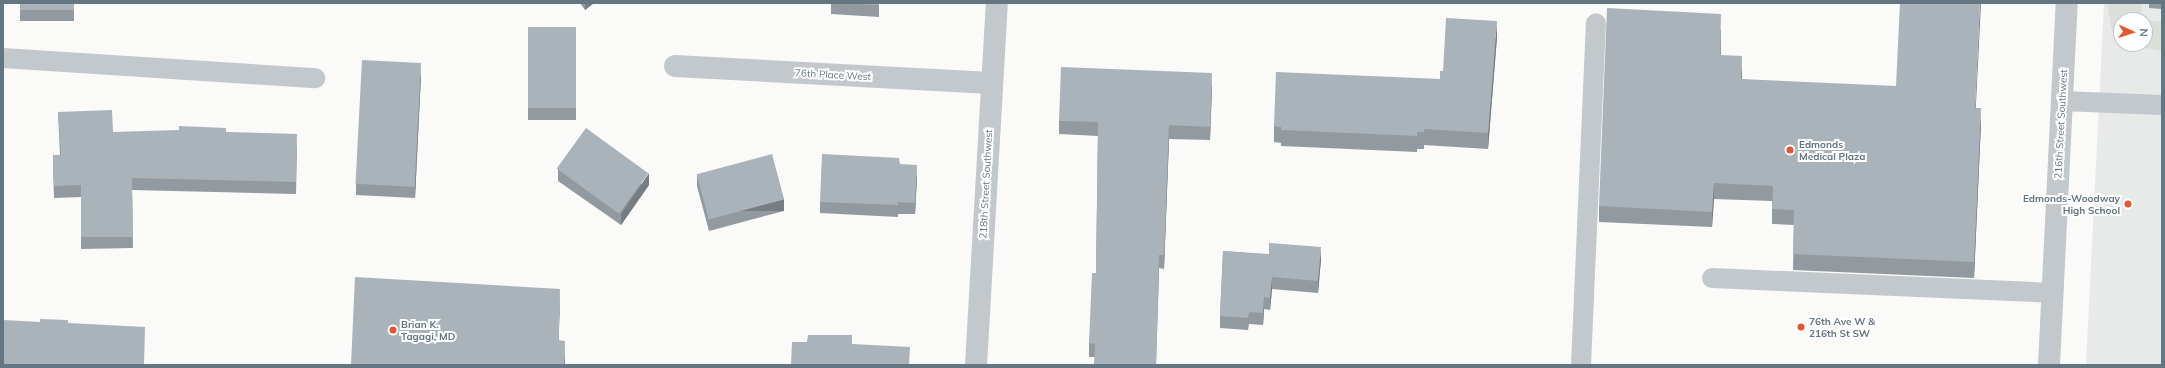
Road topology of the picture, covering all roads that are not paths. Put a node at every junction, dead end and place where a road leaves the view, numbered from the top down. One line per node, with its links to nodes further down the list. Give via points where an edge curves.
1 (997, 3): 7 (street, 218th Street Southwest)
2 (2066, 3): 8 (street, 216th Street Southwest)
3 (1596, 23): 13 (lane)
4 (3, 58): 6 (lane)
5 (675, 66): 7 (street, 76th Place West)
6 (314, 78)
7 (991, 83): 12 (street, 218th Street Southwest)
8 (2062, 101): 9 (lane); 11 (street, 216th Street Southwest)
9 (2162, 104)
10 (1712, 278): 11 (lane)
11 (2053, 293): 14 (street, 216th Street Southwest)
12 (976, 365)
13 (1581, 365)
14 (2049, 365)

